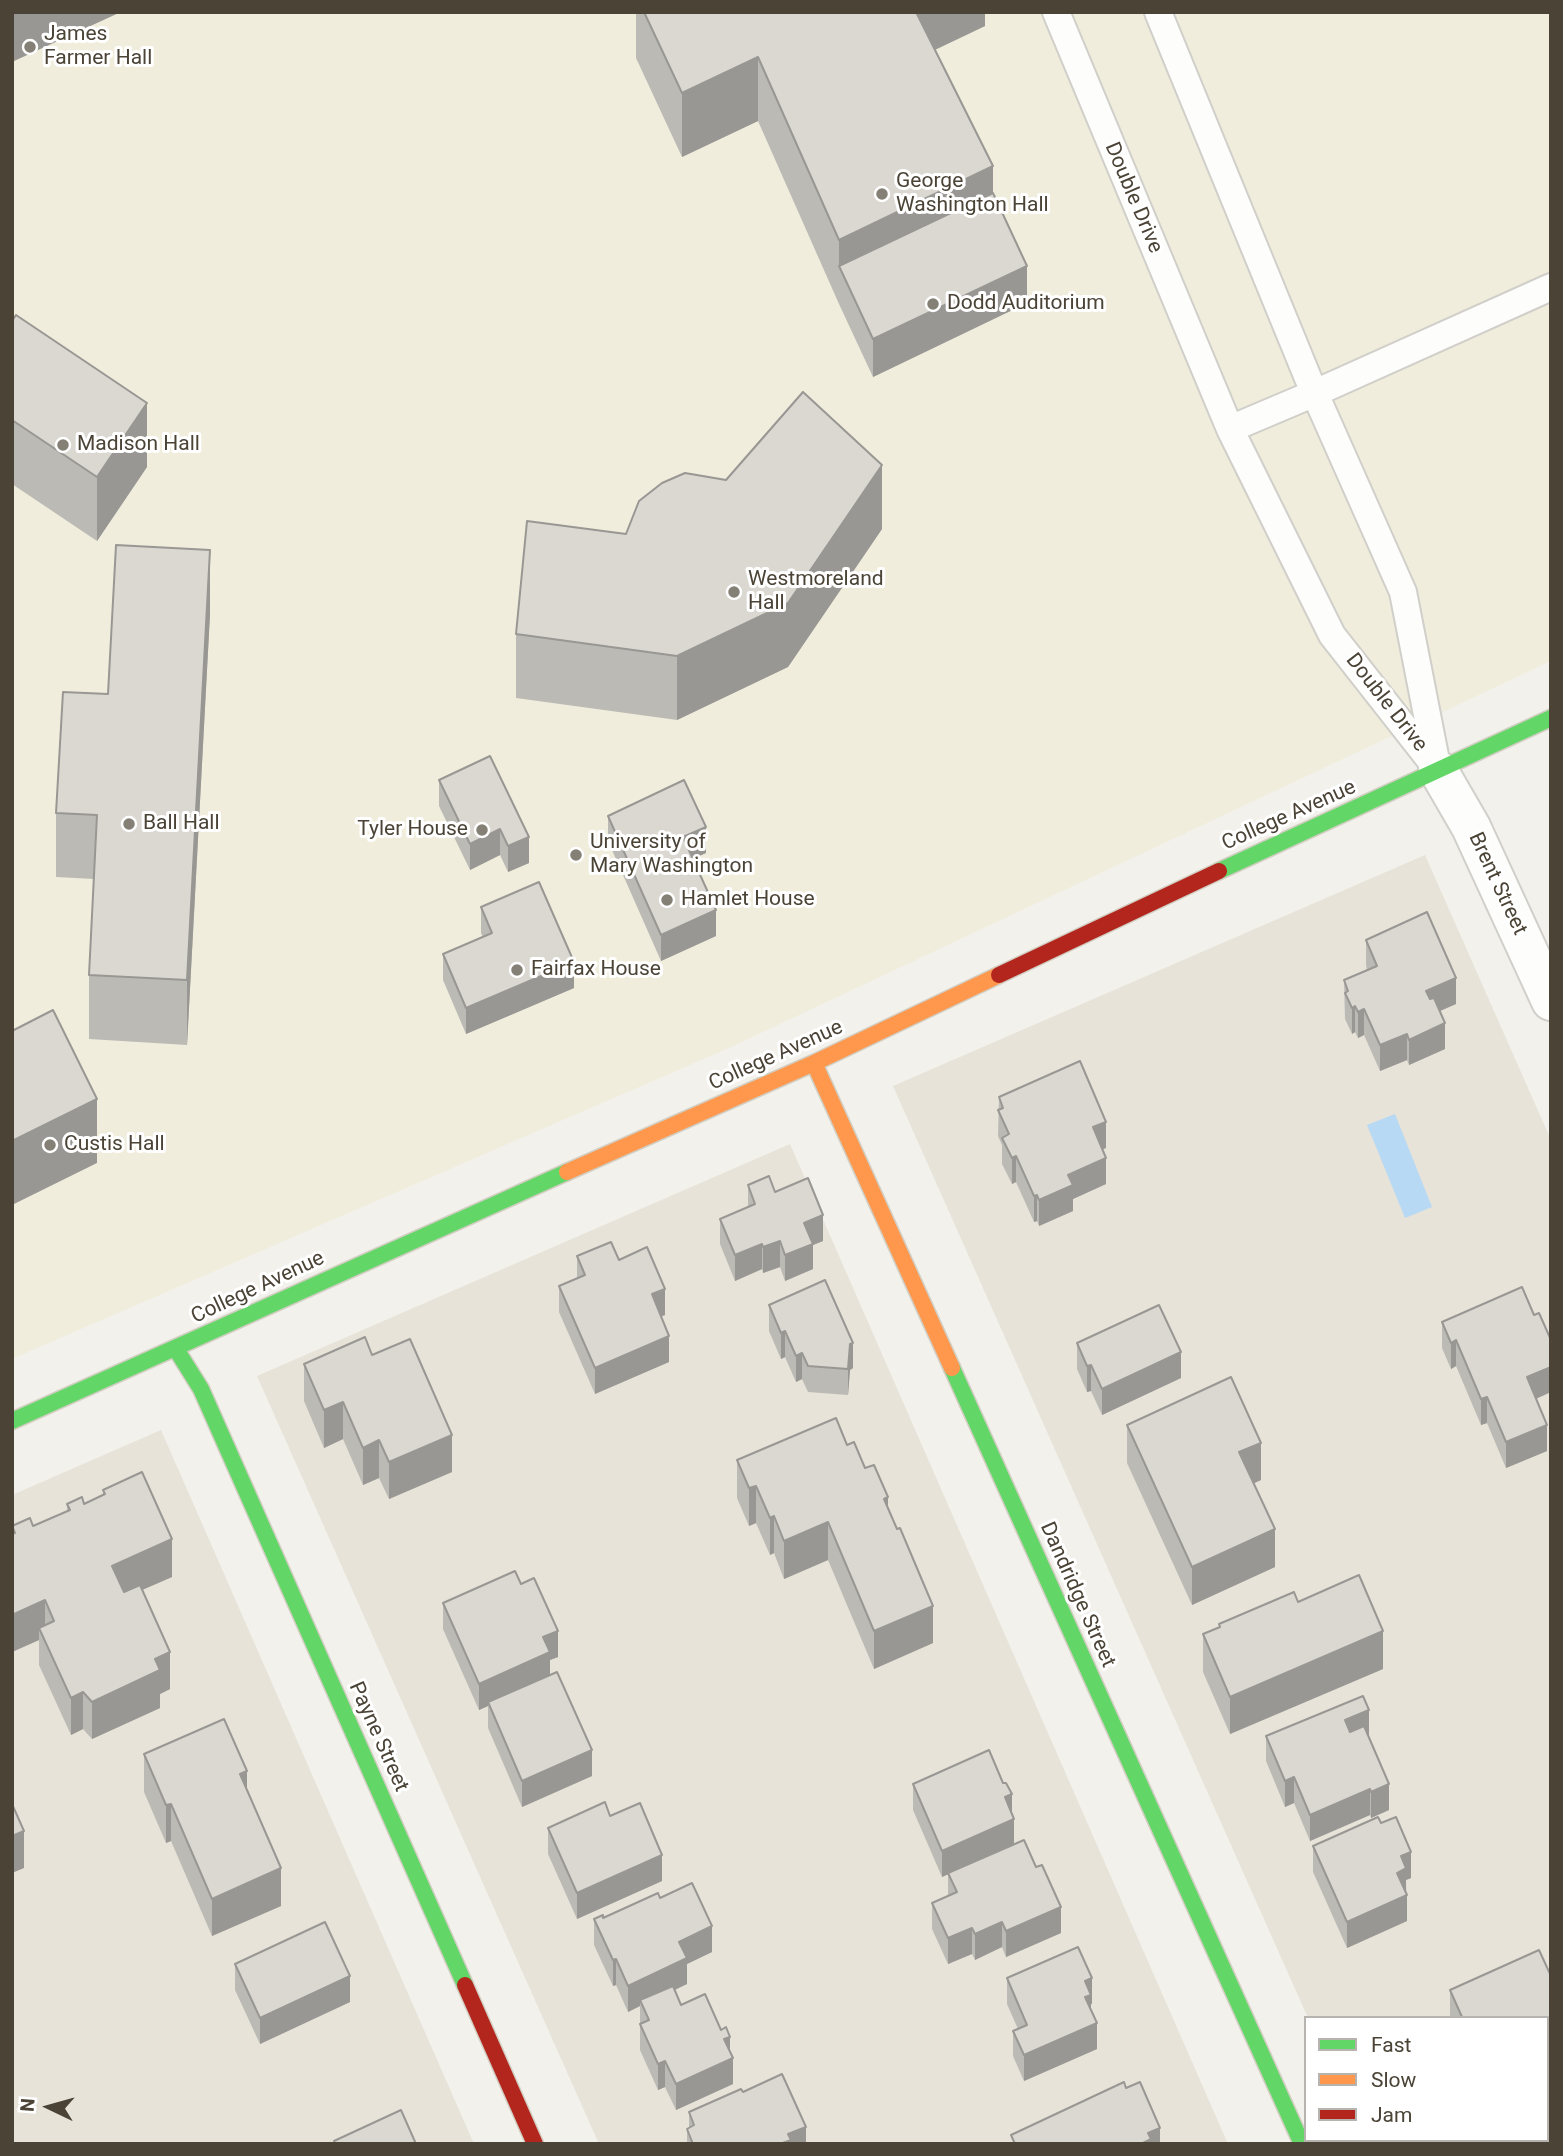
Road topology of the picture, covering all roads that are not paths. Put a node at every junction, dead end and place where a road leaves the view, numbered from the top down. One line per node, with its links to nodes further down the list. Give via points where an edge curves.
1 (1056, 12): 5 (lane, Double Drive)
2 (1158, 12): 4 (lane, Double Drive)
3 (1551, 287): 4 (lane)
4 (1315, 393): 5 (lane); 7 (lane, Double Drive, via 1403,593)
5 (1230, 429): 7 (lane, Double Drive, via 1332,635)
6 (1551, 718): 7 (street, College Avenue)
7 (1438, 769): 8 (street, Brent Street, via 1471,827); 9 (street, College Avenue)
8 (1551, 1001)
9 (814, 1063): 10 (street, College Avenue); 13 (street, Dandridge Street)
10 (176, 1349): 11 (street, College Avenue); 12 (street, Payne Street, via 201,1389)
11 (12, 1421)
12 (535, 2144)
13 (1302, 2144)

